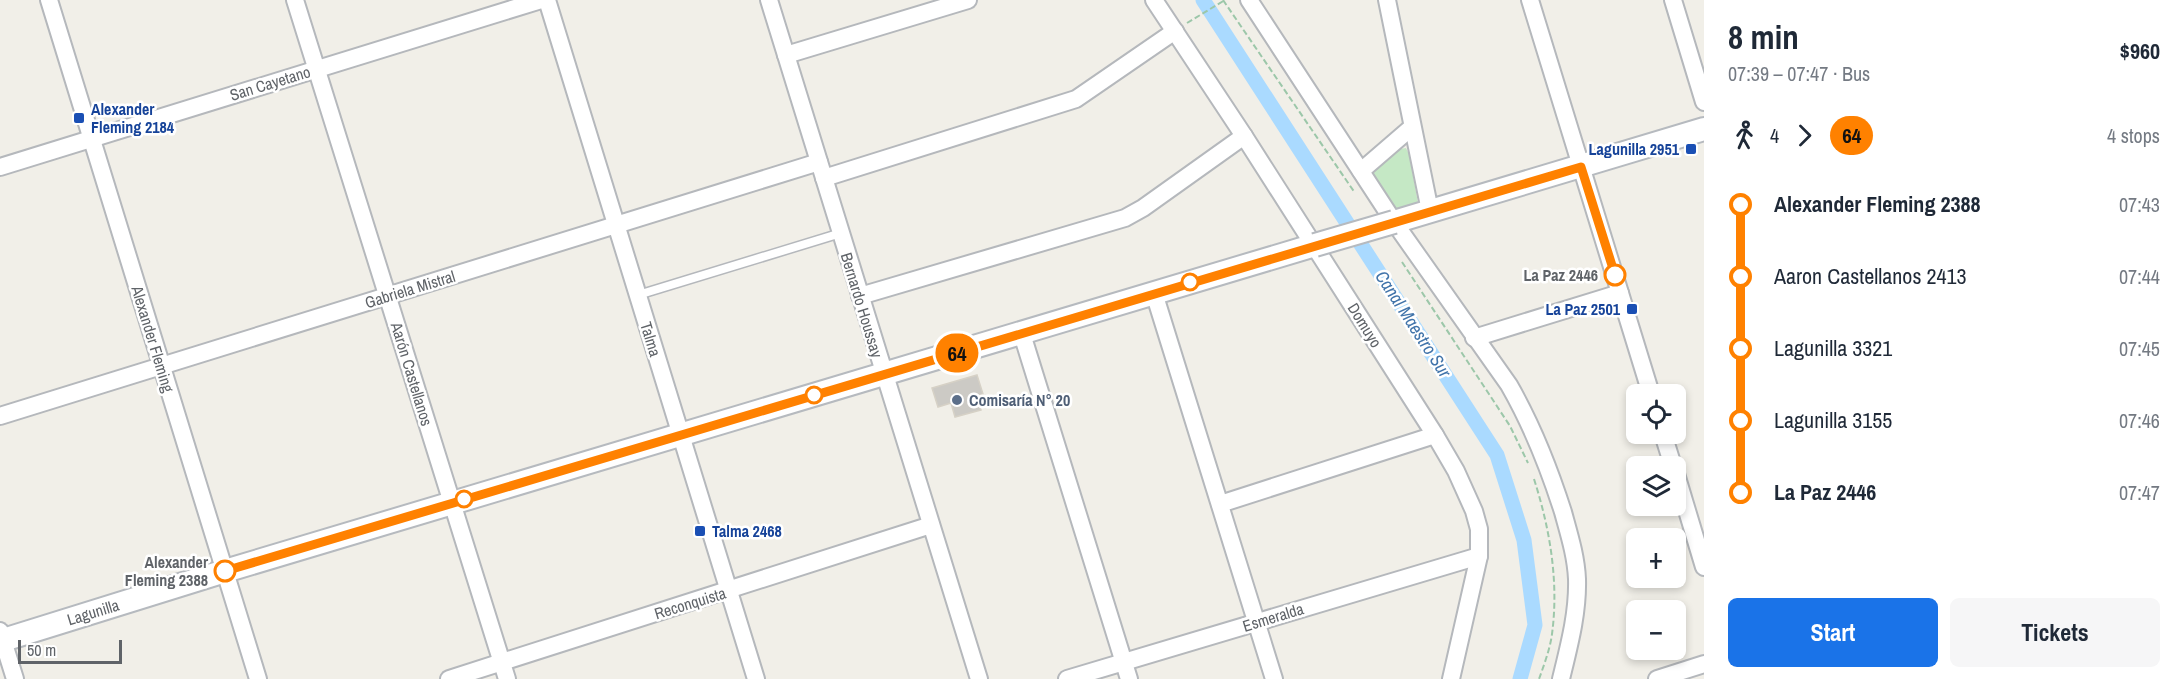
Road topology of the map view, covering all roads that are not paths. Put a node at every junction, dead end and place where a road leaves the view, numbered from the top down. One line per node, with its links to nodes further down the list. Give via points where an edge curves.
1 (49, 0): 19 (street, Alexander Fleming)
2 (295, 0): 14 (street, Aarón Castellanos)
3 (541, 0): 14 (street, San Cayetano)
4 (546, 0): 26 (street, Talma)
5 (769, 0): 13 (street, Bernardo Houssay)
6 (968, 0): 13 (street)
7 (1154, 0): 12 (street, Domuyo)
8 (1249, 0): 23 (street)
9 (1387, 0): 16 (street)
10 (1530, 0): 21 (street)
11 (1673, 0): 15 (street)
12 (1174, 31): 18 (street, Domuyo); 22 (street, Gabriela Mistral, via 1076,99)
13 (786, 55): 22 (street, Bernardo Houssay)
14 (317, 69): 19 (street, San Cayetano); 32 (street, Aarón Castellanos)
15 (1704, 102)
16 (1412, 128): 23 (street); 24 (street)
17 (1704, 129): 21 (main road, Lagunilla)
18 (1244, 136): 28 (street, Domuyo); 33 (street, via 1125,218)
19 (91, 139): 20 (street, San Cayetano); 36 (street, Alexander Fleming)
20 (0, 167)
21 (1581, 167): 24 (main road, Lagunilla); 30 (street)
22 (821, 170): 26 (street, Gabriela Mistral); 27 (street, Bernardo Houssay)
23 (1361, 171): 25 (street)
24 (1430, 211): 25 (main road, Lagunilla)
25 (1394, 222): 28 (main road, Lagunilla, bridge); 35 (street)
26 (616, 226): 31 (street, Talma); 32 (street, Gabriela Mistral)
27 (841, 233): 31 (lane); 33 (street, Bernardo Houssay)
28 (1315, 245): 29 (main road, Lagunilla); 41 (street, Domuyo)
29 (1154, 293): 34 (main road, Lagunilla); 43 (street)
30 (1620, 293): 35 (street); 38 (street)
31 (638, 295): 40 (street, Talma)
32 (387, 296): 36 (street, Gabriela Mistral); 42 (street, Aarón Castellanos)
33 (860, 296): 37 (street, Bernardo Houssay)
34 (1022, 334): 37 (main road, Lagunilla); 53 (street)
35 (1474, 338): 65 (street, via 1522,409 1549,471 1571,540 1576,563 1576,602)
36 (161, 366): 39 (street, Gabriela Mistral); 48 (street, Alexander Fleming)
37 (883, 374): 40 (main road, Lagunilla); 45 (street, Bernardo Houssay)
38 (1648, 384)
39 (0, 416)
40 (681, 434): 42 (main road, Lagunilla); 49 (street, Talma)
41 (1435, 435): 43 (street); 46 (street, Domuyo, via 1474,511)
42 (452, 503): 48 (main road, Lagunilla); 52 (street, Aarón Castellanos)
43 (1220, 504): 50 (street)
44 (1686, 507): 47 (street)
45 (931, 525): 49 (street, Reconquista); 60 (street, Bernardo Houssay)
46 (1479, 556): 50 (street, Esmeralda); 64 (street, Domuyo)
47 (1704, 567)
48 (225, 571): 51 (main road, Lagunilla); 56 (street, Alexander Fleming)
49 (729, 591): 52 (street, Reconquista); 59 (street, Talma)
50 (1257, 622): 53 (street, Esmeralda); 63 (street)
51 (1, 637): 55 (street)
52 (502, 662): 57 (street, Reconquista); 58 (street, Aarón Castellanos)
53 (1124, 662): 61 (street, Esmeralda); 62 (street)
54 (1704, 664): 66 (street)
55 (15, 679)
56 (258, 679)
57 (449, 679)
58 (507, 679)
59 (756, 679)
60 (979, 679)
61 (1067, 679)
62 (1129, 679)
63 (1274, 679)
64 (1450, 679)
65 (1561, 679)
66 (1657, 679)

